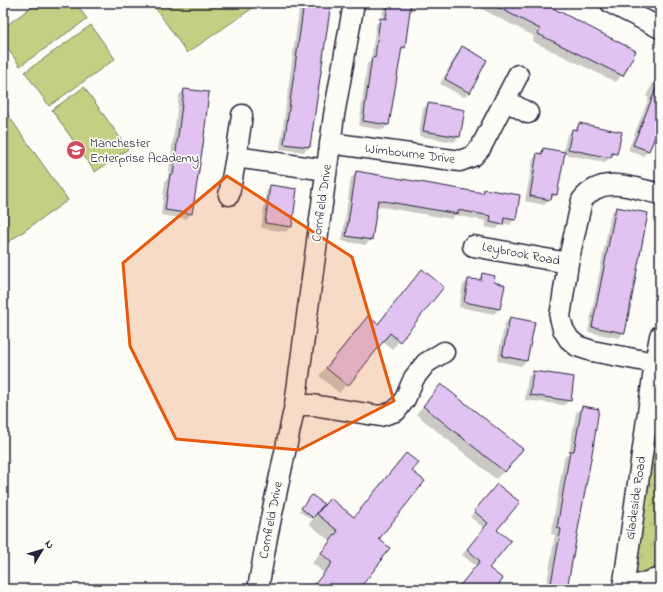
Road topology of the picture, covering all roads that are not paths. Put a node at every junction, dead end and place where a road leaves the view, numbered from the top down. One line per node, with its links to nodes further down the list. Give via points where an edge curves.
1 (354, 3): 8 (street, Cornfield Drive)
2 (611, 3): 3 (street)
3 (660, 28)
4 (518, 75): 5 (street, Wimbourne Drive)
5 (505, 100): 6 (street); 8 (street, Wimbourne Drive, via 481,147 473,156 460,161)
6 (528, 113)
7 (242, 115): 9 (street)
8 (330, 143): 10 (street, Cornfield Drive)
9 (236, 157): 10 (street); 12 (street)
10 (326, 170): 18 (street, Cornfield Drive)
11 (660, 194): 14 (street, Leybrook Road, via 606,184 588,193 582,200)
12 (229, 195)
13 (474, 246): 14 (street, Leybrook Road)
14 (568, 263): 17 (street, Leybrook Road, via 560,317 569,339 577,346)
15 (660, 336): 17 (street, Gladeside Road)
16 (444, 352): 18 (street, via 426,363 414,378 406,399 396,411 380,416 313,405)
17 (656, 377): 21 (street, Gladeside Road)
18 (295, 405): 20 (street, Cornfield Drive)
19 (660, 578): 21 (street)
20 (258, 589)
21 (623, 589)

